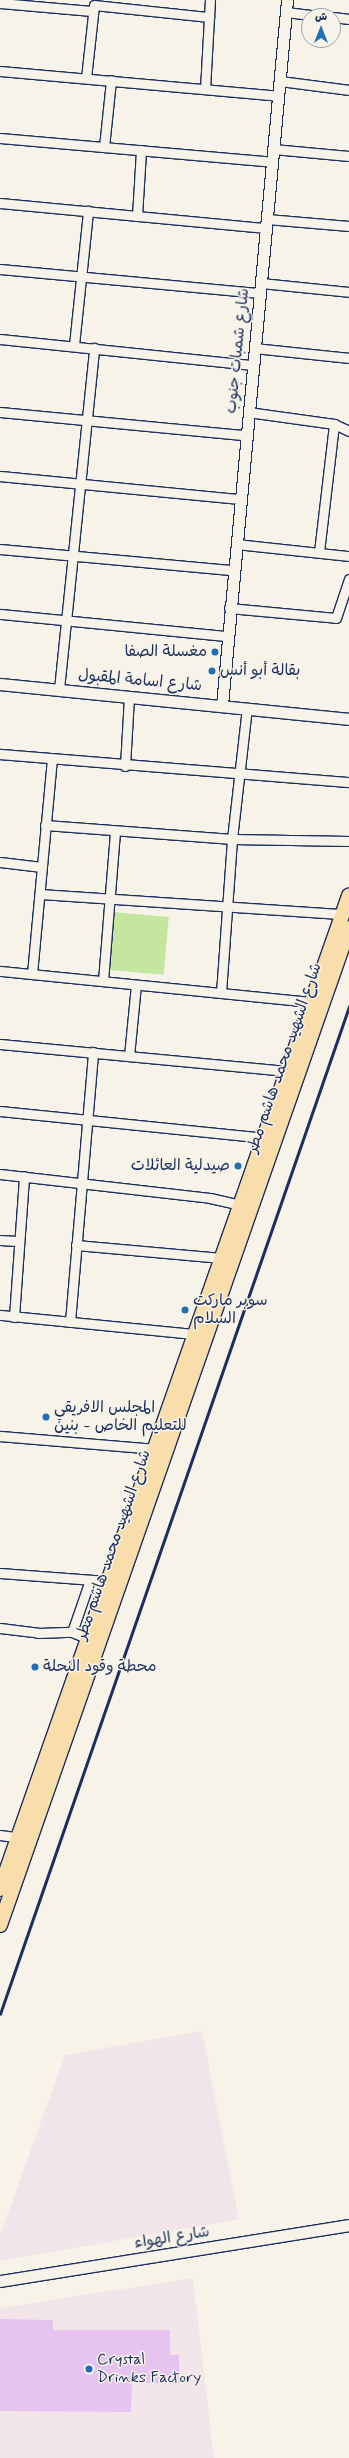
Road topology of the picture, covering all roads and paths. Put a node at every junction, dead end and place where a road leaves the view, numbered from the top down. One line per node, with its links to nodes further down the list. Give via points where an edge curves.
1 (210, 0): 7 (street)
2 (287, 0): 5 (street, شارع شمبات جنوب)
3 (0, 3): 4 (street)
4 (93, 6): 7 (street); 9 (street)
5 (286, 12): 6 (street); 11 (street, شارع شمبات جنوب)
6 (301, 14)
7 (209, 17): 12 (street)
8 (0, 72): 9 (street)
9 (86, 78): 10 (street)
10 (111, 80): 12 (street); 16 (street)
11 (280, 81): 13 (street); 14 (street, شارع شمبات جنوب)
12 (206, 89): 14 (street)
13 (349, 90)
14 (278, 96): 17 (street, شارع شمبات جنوب)
15 (0, 138): 16 (street)
16 (104, 146): 18 (street)
17 (274, 149): 19 (street); 20 (street, شارع شمبات جنوب)
18 (141, 150): 20 (street); 23 (street)
19 (349, 156)
20 (272, 162): 24 (street, شارع شمبات جنوب)
21 (0, 203): 22 (street)
22 (88, 211): 23 (street); 27 (street)
23 (137, 216): 24 (street)
24 (266, 224): 25 (street); 28 (street, شارع شمبات جنوب)
25 (349, 226)
26 (0, 268): 27 (street)
27 (81, 277): 28 (street); 31 (street)
28 (261, 288): 29 (street); 33 (street, شارع شمبات جنوب)
29 (349, 292)
30 (0, 339): 31 (street)
31 (74, 346): 32 (street)
32 (94, 348): 35 (street); 38 (street)
33 (254, 348): 34 (street); 35 (street, شارع شمبات جنوب)
34 (349, 358)
35 (253, 364): 37 (street, شارع شمبات جنوب)
36 (0, 412): 38 (street)
37 (248, 412): 39 (street); 41 (street, شارع شمبات جنوب)
38 (86, 420): 41 (street); 43 (street)
39 (334, 424): 40 (street); 47 (street)
40 (349, 431)
41 (245, 435): 44 (street, شارع شمبات جنوب)
42 (0, 476): 43 (street)
43 (80, 484): 44 (street); 48 (street)
44 (240, 499): 45 (street, شارع شمبات جنوب)
45 (236, 544): 47 (street); 50 (street, شارع شمبات جنوب)
46 (0, 549): 48 (street)
47 (319, 552): 49 (street)
48 (71, 554): 50 (street); 54 (street)
49 (349, 556)
50 (233, 570): 52 (street, شارع شمبات جنوب)
51 (349, 579): 52 (street, via 336,618)
52 (229, 608): 55 (street, شارع شمبات جنوب)
53 (0, 614): 54 (street)
54 (65, 621): 55 (street); 57 (street)
55 (226, 636): 59 (street, شارع شمبات جنوب)
56 (0, 684): 57 (street, شارع اسامة المقبول)
57 (59, 689): 58 (street, شارع اسامة المقبول)
58 (129, 696): 59 (street, شارع اسامة المقبول); 64 (street)
59 (222, 705): 60 (street, شارع اسامة المقبول)
60 (247, 708): 61 (street, شارع اسامة المقبول); 65 (street)
61 (349, 719)
62 (0, 754): 63 (street)
63 (52, 759): 64 (street); 67 (street)
64 (125, 766): 65 (street)
65 (239, 772): 66 (street); 69 (street)
66 (349, 782)
67 (45, 825): 68 (street); 72 (street)
68 (115, 832): 69 (street); 75 (street)
69 (232, 839): 70 (street); 76 (street)
70 (349, 842)
71 (0, 862): 72 (street)
72 (42, 867): 73 (street)
73 (40, 894): 75 (street); 80 (street)
74 (349, 896): 77 (main road, شارع الشهيد محمد هاشم مطر)
75 (109, 900): 76 (street); 81 (street)
76 (228, 907): 77 (street); 83 (street)
77 (343, 914): 84 (main road, شارع الشهيد محمد هاشم مطر)
78 (349, 928): 111 (main road, شارع الشهيد محمد هاشم مطر)
79 (0, 971): 80 (street)
80 (32, 974): 81 (street)
81 (103, 981): 82 (street)
82 (136, 985): 83 (street); 87 (street)
83 (221, 993): 84 (street)
84 (311, 1002): 88 (main road, شارع الشهيد محمد هاشم مطر)
85 (0, 1044): 86 (street)
86 (92, 1052): 87 (street); 90 (street)
87 (129, 1056): 88 (street)
88 (287, 1071): 91 (main road, شارع الشهيد محمد هاشم مطر)
89 (0, 1111): 90 (street)
90 (88, 1118): 91 (street); 94 (street)
91 (264, 1138): 95 (main road, شارع الشهيد محمد هاشم مطر)
92 (0, 1174): 93 (street)
93 (24, 1176): 94 (street); 97 (street)
94 (82, 1181): 95 (street, via 210,1198); 98 (street)
95 (240, 1205): 99 (main road, شارع الشهيد محمد هاشم مطر)
96 (0, 1240): 97 (street)
97 (17, 1241): 101 (street)
98 (76, 1245): 99 (street); 102 (street)
99 (221, 1258): 103 (main road, شارع الشهيد محمد هاشم مطر)
100 (0, 1316): 101 (street)
101 (14, 1317): 102 (street)
102 (70, 1322): 103 (street)
103 (194, 1334): 105 (main road, شارع الشهيد محمد هاشم مطر)
104 (0, 1436): 105 (street)
105 (154, 1448): 108 (main road, شارع الشهيد محمد هاشم مطر)
106 (0, 1573): 107 (street)
107 (90, 1580): 108 (street); 110 (street)
108 (107, 1581): 111 (main road, شارع الشهيد محمد هاشم مطر)
109 (0, 1628): 110 (street, via 38,1633)
110 (72, 1632): 111 (street)
111 (93, 1640): 113 (main road, شارع الشهيد محمد هاشم مطر)
112 (0, 1835): 113 (street)
113 (24, 1839): 114 (main road, شارع الشهيد محمد هاشم مطر); 115 (main road, شارع الشهيد محمد هاشم مطر)
114 (0, 1889)
115 (0, 1925)
116 (349, 2225): 117 (street, شارع الهواء)
117 (0, 2281)

